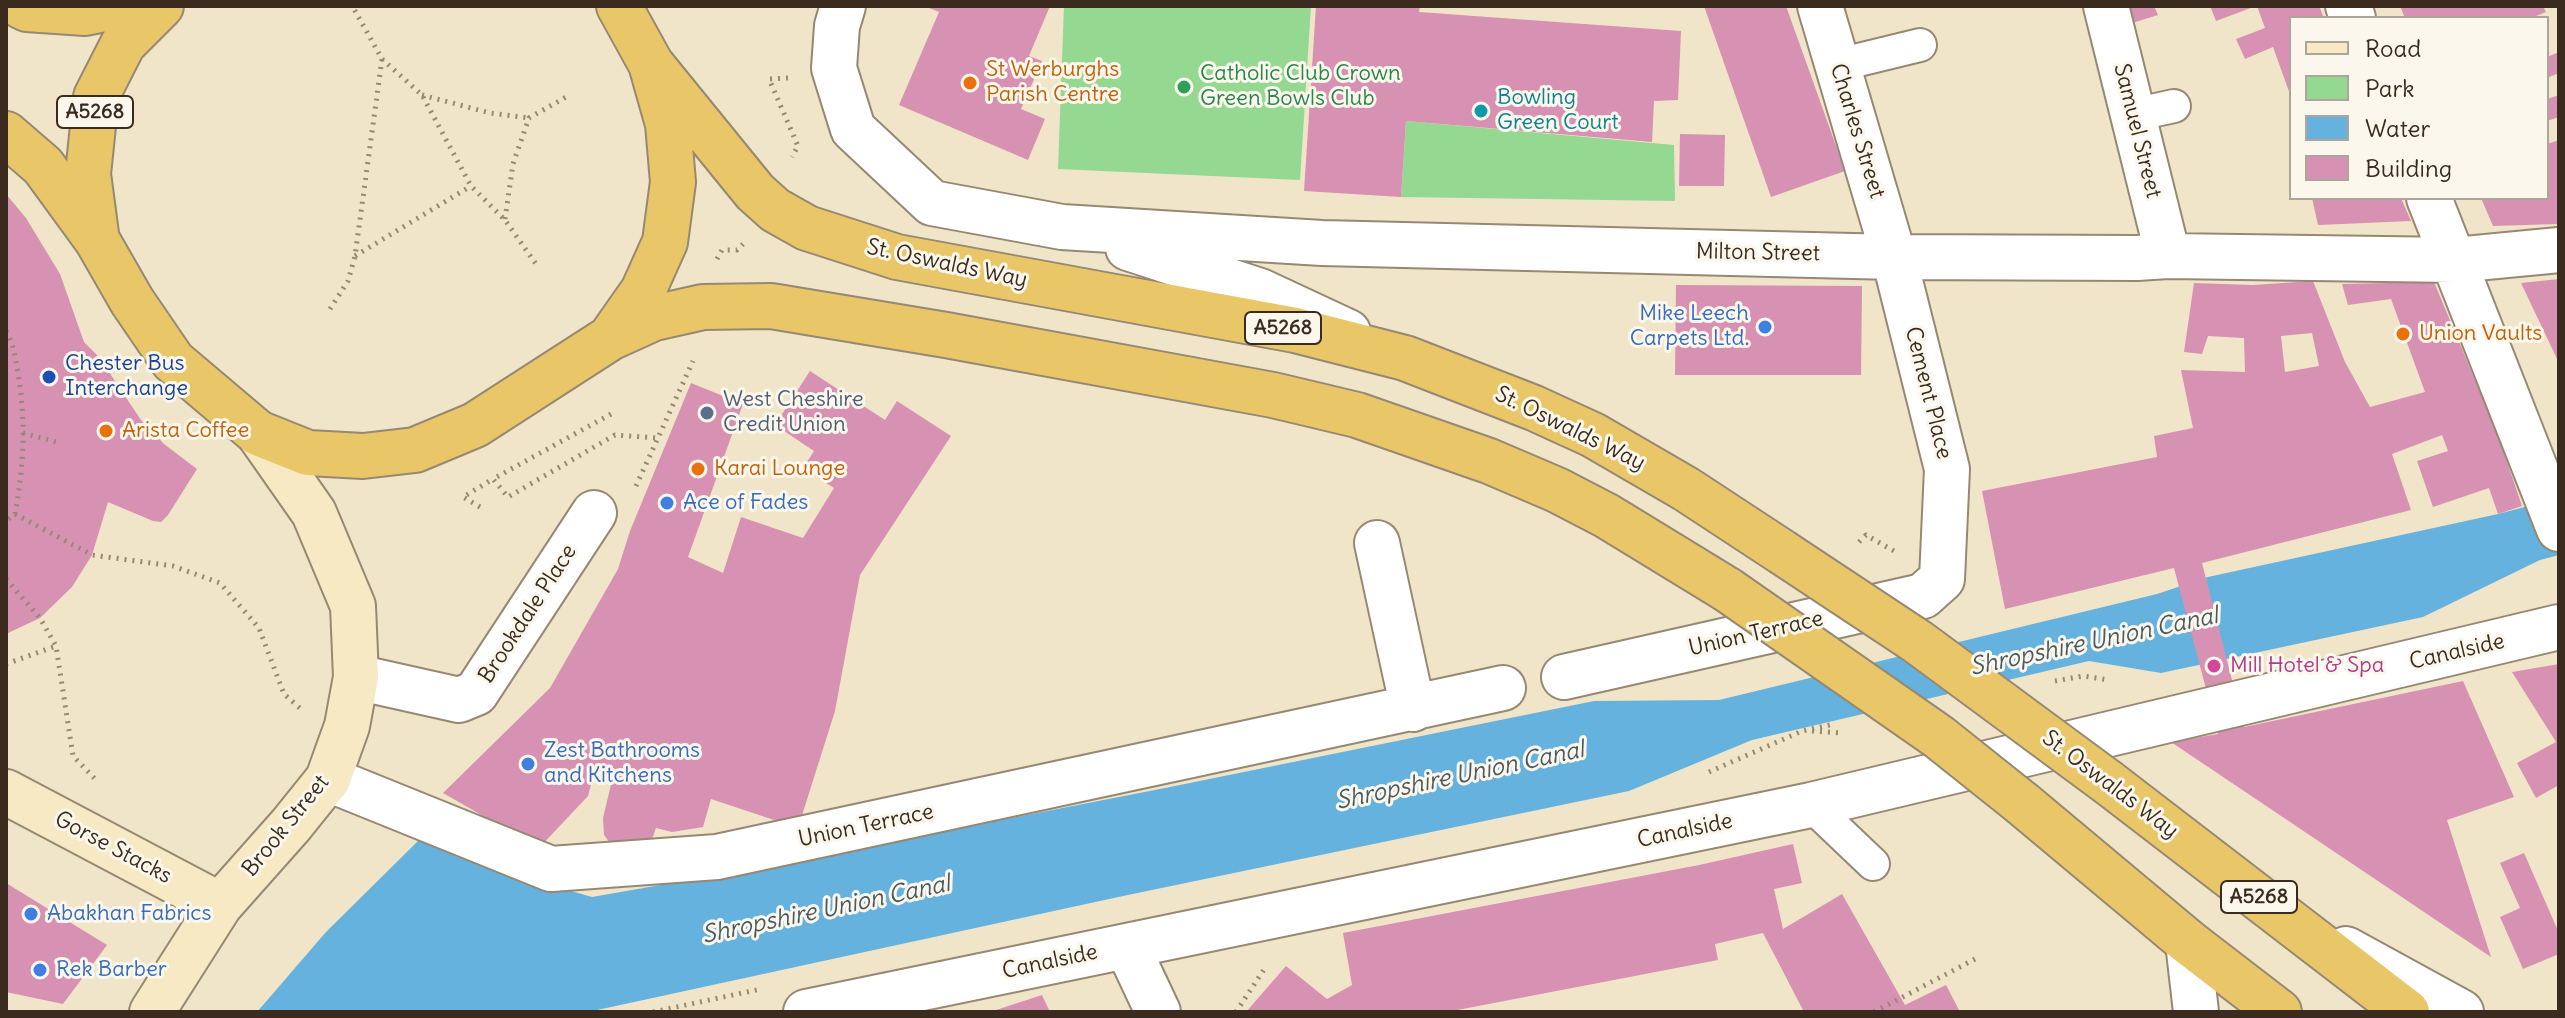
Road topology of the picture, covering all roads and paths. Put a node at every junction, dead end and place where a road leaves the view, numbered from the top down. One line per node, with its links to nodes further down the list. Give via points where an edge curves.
1 (21, 6): 2 (highway, via 85,13)
2 (119, 6)
3 (161, 6): 23 (highway, A5268, via 123,44 96,97 88,174)
4 (619, 6): 11 (highway)
5 (843, 6): 22 (street, Milton Street, via 834,68 853,129 932,203)
6 (1820, 6): 12 (street, Charles Street)
7 (2106, 6): 26 (street, Samuel Street, via 2154,110)
8 (354, 9): 10 (path)
9 (1920, 45): 12 (lane)
10 (382, 59): 14 (path); 25 (path)
11 (651, 64): 33 (highway, via 668,124 673,182 665,242 643,291); 34 (highway, St. Oswalds Way / A5268, via 755,192 807,228 897,257 1295,330)
12 (1838, 65): 27 (street, Charles Street)
13 (797, 77): 18 (path, via 769,79 798,146 793,157)
14 (422, 95): 16 (path); 19 (path)
15 (566, 97): 16 (path)
16 (529, 118): 21 (path, via 513,164)
17 (6, 134): 23 (highway, A5268, via 43,166)
18 (783, 161)
19 (471, 186): 21 (path); 25 (path)
20 (2430, 200): 28 (street)
21 (505, 220): 29 (path)
22 (1062, 227): 27 (street, Milton Street, via 1322,243); 34 (street, Milton Street, via 1260,291)
23 (97, 240): 37 (highway, A5268, via 173,361)
24 (2559, 250): 28 (street, Milton Street)
25 (355, 256): 31 (path, via 348,281)
26 (2168, 256): 27 (street, Milton Street); 28 (street, Milton Street)
27 (1894, 257): 48 (street, Cement Place, via 1947,469)
28 (2455, 260): 45 (street)
29 (536, 264)
30 (703, 307): 33 (highway, via 654,318); 38 (path, via 699,346); 64 (highway, bridge, via 771,306 1235,387 1357,415 1557,490 1728,590 1939,737)
31 (330, 309)
32 (6, 331): 36 (path, via 13,343)
33 (610, 338): 37 (highway, via 475,425 415,450 363,456 308,453)
34 (1405, 358): 63 (highway, St. Oswalds Way / A5268, bridge, via 1593,435 1686,489 1918,642)
35 (611, 414): 40 (path)
36 (23, 433): 39 (path); 43 (path)
37 (258, 433): 52 (street, Brook Street, via 314,513 353,606)
38 (658, 438): 40 (path, via 615,435 508,497); 42 (path, via 638,485)
39 (60, 443)
40 (493, 479): 41 (path, via 463,497)
41 (480, 507)
42 (594, 513): 52 (street, Brookdale Place, via 476,693 459,700)
43 (15, 514): 44 (path); 56 (path, via 92,555 173,566 220,583 259,628 284,694)
44 (6, 521)
45 (2559, 529)
46 (1377, 543): 55 (street)
47 (6, 579): 50 (path)
48 (1942, 579): 53 (street, Union Terrace, via 1923,596)
49 (2559, 627): 60 (street, Canalside)
50 (56, 646): 51 (path); 58 (path, via 73,756)
51 (6, 664)
52 (356, 677): 57 (street, Brook Street, via 347,726)
53 (1564, 677)
54 (1503, 688): 55 (street, Union Terrace)
55 (1413, 709): 57 (street, Union Terrace, via 717,857 551,869)
56 (311, 717)
57 (328, 779): 62 (street, Brook Street)
58 (101, 785)
59 (6, 792): 62 (street, Gorse Stacks)
60 (1811, 805): 61 (lane); 65 (street, Canalside)
61 (1873, 864)
62 (220, 905): 68 (street, Brook Street)
63 (2281, 914): 74 (highway, St. Oswalds Way / A5268); 75 (street)
64 (2188, 942): 72 (street); 73 (highway)
65 (1127, 946): 67 (street, Canalside); 70 (street)
66 (1977, 958): 71 (path)
67 (897, 1003): 69 (street, Canalside)
68 (152, 1012)
69 (806, 1012)
70 (1158, 1012)
71 (1874, 1012)
72 (2196, 1012)
73 (2279, 1012)
74 (2407, 1012)
75 (2461, 1012)

